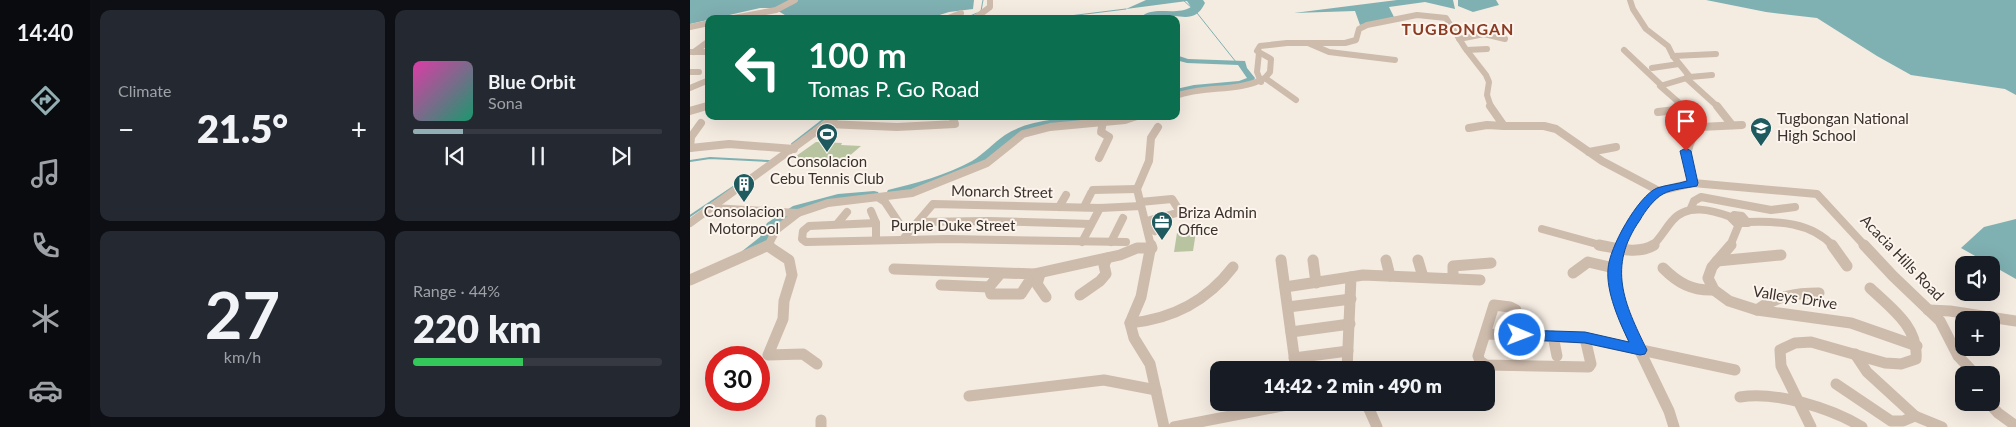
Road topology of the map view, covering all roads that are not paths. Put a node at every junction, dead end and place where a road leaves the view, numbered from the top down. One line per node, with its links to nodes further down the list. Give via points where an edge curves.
1 (795, 0): 4 (street)
2 (990, 0): 9 (street, via 990,7)
3 (1630, 0): 24 (street, via 1646,29 1668,46)
4 (776, 10): 6 (street); 7 (street)
5 (961, 13): 8 (street)
6 (749, 15)
7 (773, 15)
8 (956, 15)
9 (979, 15)
10 (705, 24): 11 (street)
11 (690, 27)
12 (1459, 39): 13 (street, via 1484,34); 14 (street, via 1446,18 1417,15 1362,27 1356,40 1350,42); 17 (street)
13 (1505, 39)
14 (1308, 43): 22 (street, via 1263,46 1257,50); 26 (street, via 1338,54)
15 (705, 44): 19 (street)
16 (1487, 49): 17 (street)
17 (1467, 50): 51 (street, via 1486,75 1491,108)
18 (1624, 50): 35 (street)
19 (692, 52): 20 (street)
20 (705, 52)
21 (705, 53): 25 (street)
22 (1259, 53): 33 (street, via 1257,72); 33 (street, via 1271,59 1270,72)
23 (1716, 54): 24 (street)
24 (1673, 56): 27 (street)
25 (690, 60)
26 (1396, 60)
27 (1678, 64): 28 (street); 32 (street)
28 (1652, 68)
29 (690, 72): 30 (street)
30 (699, 72)
31 (1712, 75): 32 (street)
32 (1688, 78): 35 (street); 49 (street)
33 (1263, 80): 37 (street); 38 (street)
34 (705, 82): 36 (street)
35 (1661, 85): 40 (street)
36 (690, 88)
37 (1180, 94)
38 (1296, 100)
39 (705, 106): 41 (street)
40 (1685, 109): 42 (street); 53 (street)
41 (690, 111)
42 (1658, 112)
43 (832, 120): 48 (street)
44 (954, 120): 48 (street, via 955,124 926,127)
45 (1125, 120): 46 (street)
46 (1103, 122): 59 (street, via 1101,132 1109,137); 65 (street, via 1050,127 1023,134 987,163 912,193)
47 (701, 123): 56 (street, via 691,137)
48 (827, 124): 57 (street)
49 (1732, 125): 50 (street); 53 (street)
50 (1742, 125)
51 (1504, 126): 54 (street); 58 (street, via 1556,129)
52 (1158, 127): 61 (street, via 1151,138 1149,161)
53 (1700, 127): 60 (street, via 1686,151)
54 (1470, 128)
55 (1616, 147): 58 (street)
56 (690, 148): 57 (street, via 719,144)
57 (788, 148): 70 (street)
58 (1589, 152): 62 (street)
59 (1099, 158)
60 (1693, 183): 62 (street); 132 (street, Acacia Hills Road, via 1814,192)
61 (1138, 189): 66 (street); 68 (street, via 1092,192)
62 (1659, 191): 95 (street, via 1625,232)
63 (1120, 194): 72 (street)
64 (1066, 195): 67 (street)
65 (879, 198): 76 (street, via 828,203); 81 (street)
66 (1141, 206): 72 (street, Monarch Street); 86 (street, Monarch Street, via 1172,199 1179,210 1152,218); 94 (street)
67 (1059, 207): 68 (street, Monarch Street); 78 (street, Monarch Street, via 933,204)
68 (1084, 207): 71 (street, Monarch Street)
69 (1795, 207): 73 (street, via 1771,210 1701,198 1694,201)
70 (712, 208): 76 (street); 79 (street)
71 (1100, 208): 72 (street, Monarch Street); 84 (street)
72 (1114, 208)
73 (1691, 208): 82 (street, via 1710,210); 95 (street, via 1676,217 1657,242 1647,249)
74 (871, 211): 80 (street)
75 (847, 212): 83 (street)
76 (793, 213): 92 (street, via 776,230)
77 (1123, 218): 90 (street)
78 (918, 222): 84 (street); 87 (street, Monarch Street)
79 (690, 223)
80 (876, 223): 83 (street); 88 (street)
81 (898, 223)
82 (1744, 223): 93 (street); 106 (street, via 1787,224 1818,233)
83 (836, 224): 88 (street, Purple Duke Street, via 813,223 803,231 802,239 806,242)
84 (1091, 224): 89 (street)
85 (1542, 229): 95 (street)
86 (1154, 231)
87 (903, 239): 88 (street, Purple Duke Street); 89 (street, Purple Duke Street)
88 (876, 240)
89 (1082, 242): 90 (street, Purple Duke Street)
90 (1110, 242): 91 (street, Purple Duke Street)
91 (1126, 242)
92 (768, 246): 117 (street); 150 (street, via 788,257 791,278 784,300 784,314 768,355 803,354)
93 (1730, 246): 98 (street); 103 (street)
94 (1152, 248): 97 (street, via 1137,248); 135 (street, via 1141,297)
95 (1623, 248): 108 (street)
96 (1781, 255): 98 (street)
97 (1107, 258): 112 (street); 126 (street, via 1104,264 1106,274)
98 (1748, 258): 103 (street)
99 (1281, 260): 122 (street)
100 (1312, 260): 119 (street)
101 (1386, 260): 113 (street)
102 (1418, 260): 115 (street)
103 (1718, 261): 124 (street, via 1708,278)
104 (1491, 263): 116 (street, via 1450,262)
105 (1233, 266): 135 (street, via 1221,282 1194,305 1155,320)
106 (1847, 266)
107 (894, 268): 111 (street)
108 (1614, 268): 110 (street, via 1588,262); 143 (street, via 1619,301)
109 (1663, 268): 124 (street, via 1688,288 1702,292)
110 (1573, 273)
111 (1000, 274): 112 (street); 121 (street)
112 (1037, 274): 121 (street, via 1017,296 991,294); 128 (street, via 1037,286)
113 (1390, 276): 114 (street); 115 (street)
114 (1350, 277): 119 (street); 129 (street)
115 (1423, 277): 116 (street)
116 (1454, 278): 118 (street)
117 (690, 280)
118 (1480, 280)
119 (1316, 283): 122 (street)
120 (942, 285): 121 (street)
121 (989, 287)
122 (1284, 287): 130 (street)
123 (1870, 288): 142 (street, via 1906,324)
124 (1714, 290): 131 (street, Valleys Drive, via 1729,301)
125 (1818, 293): 127 (street)
126 (1080, 295)
127 (1785, 296): 131 (street, via 1768,301); 133 (street)
128 (1046, 297)
129 (1351, 299): 130 (street); 136 (street)
130 (1288, 307): 137 (street)
131 (1757, 310): 133 (street, Valleys Drive)
132 (1928, 310): 134 (street); 151 (street, Acacia Hills Road, via 1940,321 1958,356)
133 (1795, 314): 142 (street, Valleys Drive, via 1851,323)
134 (2016, 321)
135 (1130, 323): 154 (street, via 1134,338 1150,364)
136 (1350, 324): 137 (street); 144 (street)
137 (1291, 332): 147 (street)
138 (1486, 334): 140 (street, via 1478,356 1486,365 1589,367); 141 (street); 141 (street, via 1496,304 1515,308)
139 (1553, 336): 140 (street); 141 (street); 146 (street)
140 (1585, 338): 143 (street)
141 (1521, 341)
142 (1917, 346): 145 (street, via 1916,359 1908,364 1894,365)
143 (1640, 350): 152 (street); 166 (street, via 1670,411)
144 (1348, 351): 147 (street); 149 (street)
145 (1854, 354): 157 (street, via 1832,346 1803,343 1787,344 1780,350 1781,366); 161 (street, via 1873,378)
146 (1557, 356)
147 (1294, 358): 148 (street)
148 (1294, 361)
149 (1347, 361)
150 (817, 364)
151 (1967, 366)
152 (1735, 370)
153 (1836, 384): 161 (street, via 1891,421)
154 (1156, 390): 155 (street, via 1104,380); 163 (street)
155 (969, 396)
156 (1740, 397): 157 (street, via 1760,395)
157 (1800, 404): 167 (street); 168 (street, via 1831,412)
158 (1256, 411): 164 (street)
159 (1369, 411): 165 (street)
160 (1996, 411): 162 (street)
161 (1915, 416): 169 (street)
162 (2016, 426)
163 (1164, 427)
164 (1174, 427)
165 (1377, 427)
166 (1674, 427)
167 (1811, 427)
168 (1862, 427)
169 (1942, 427)

